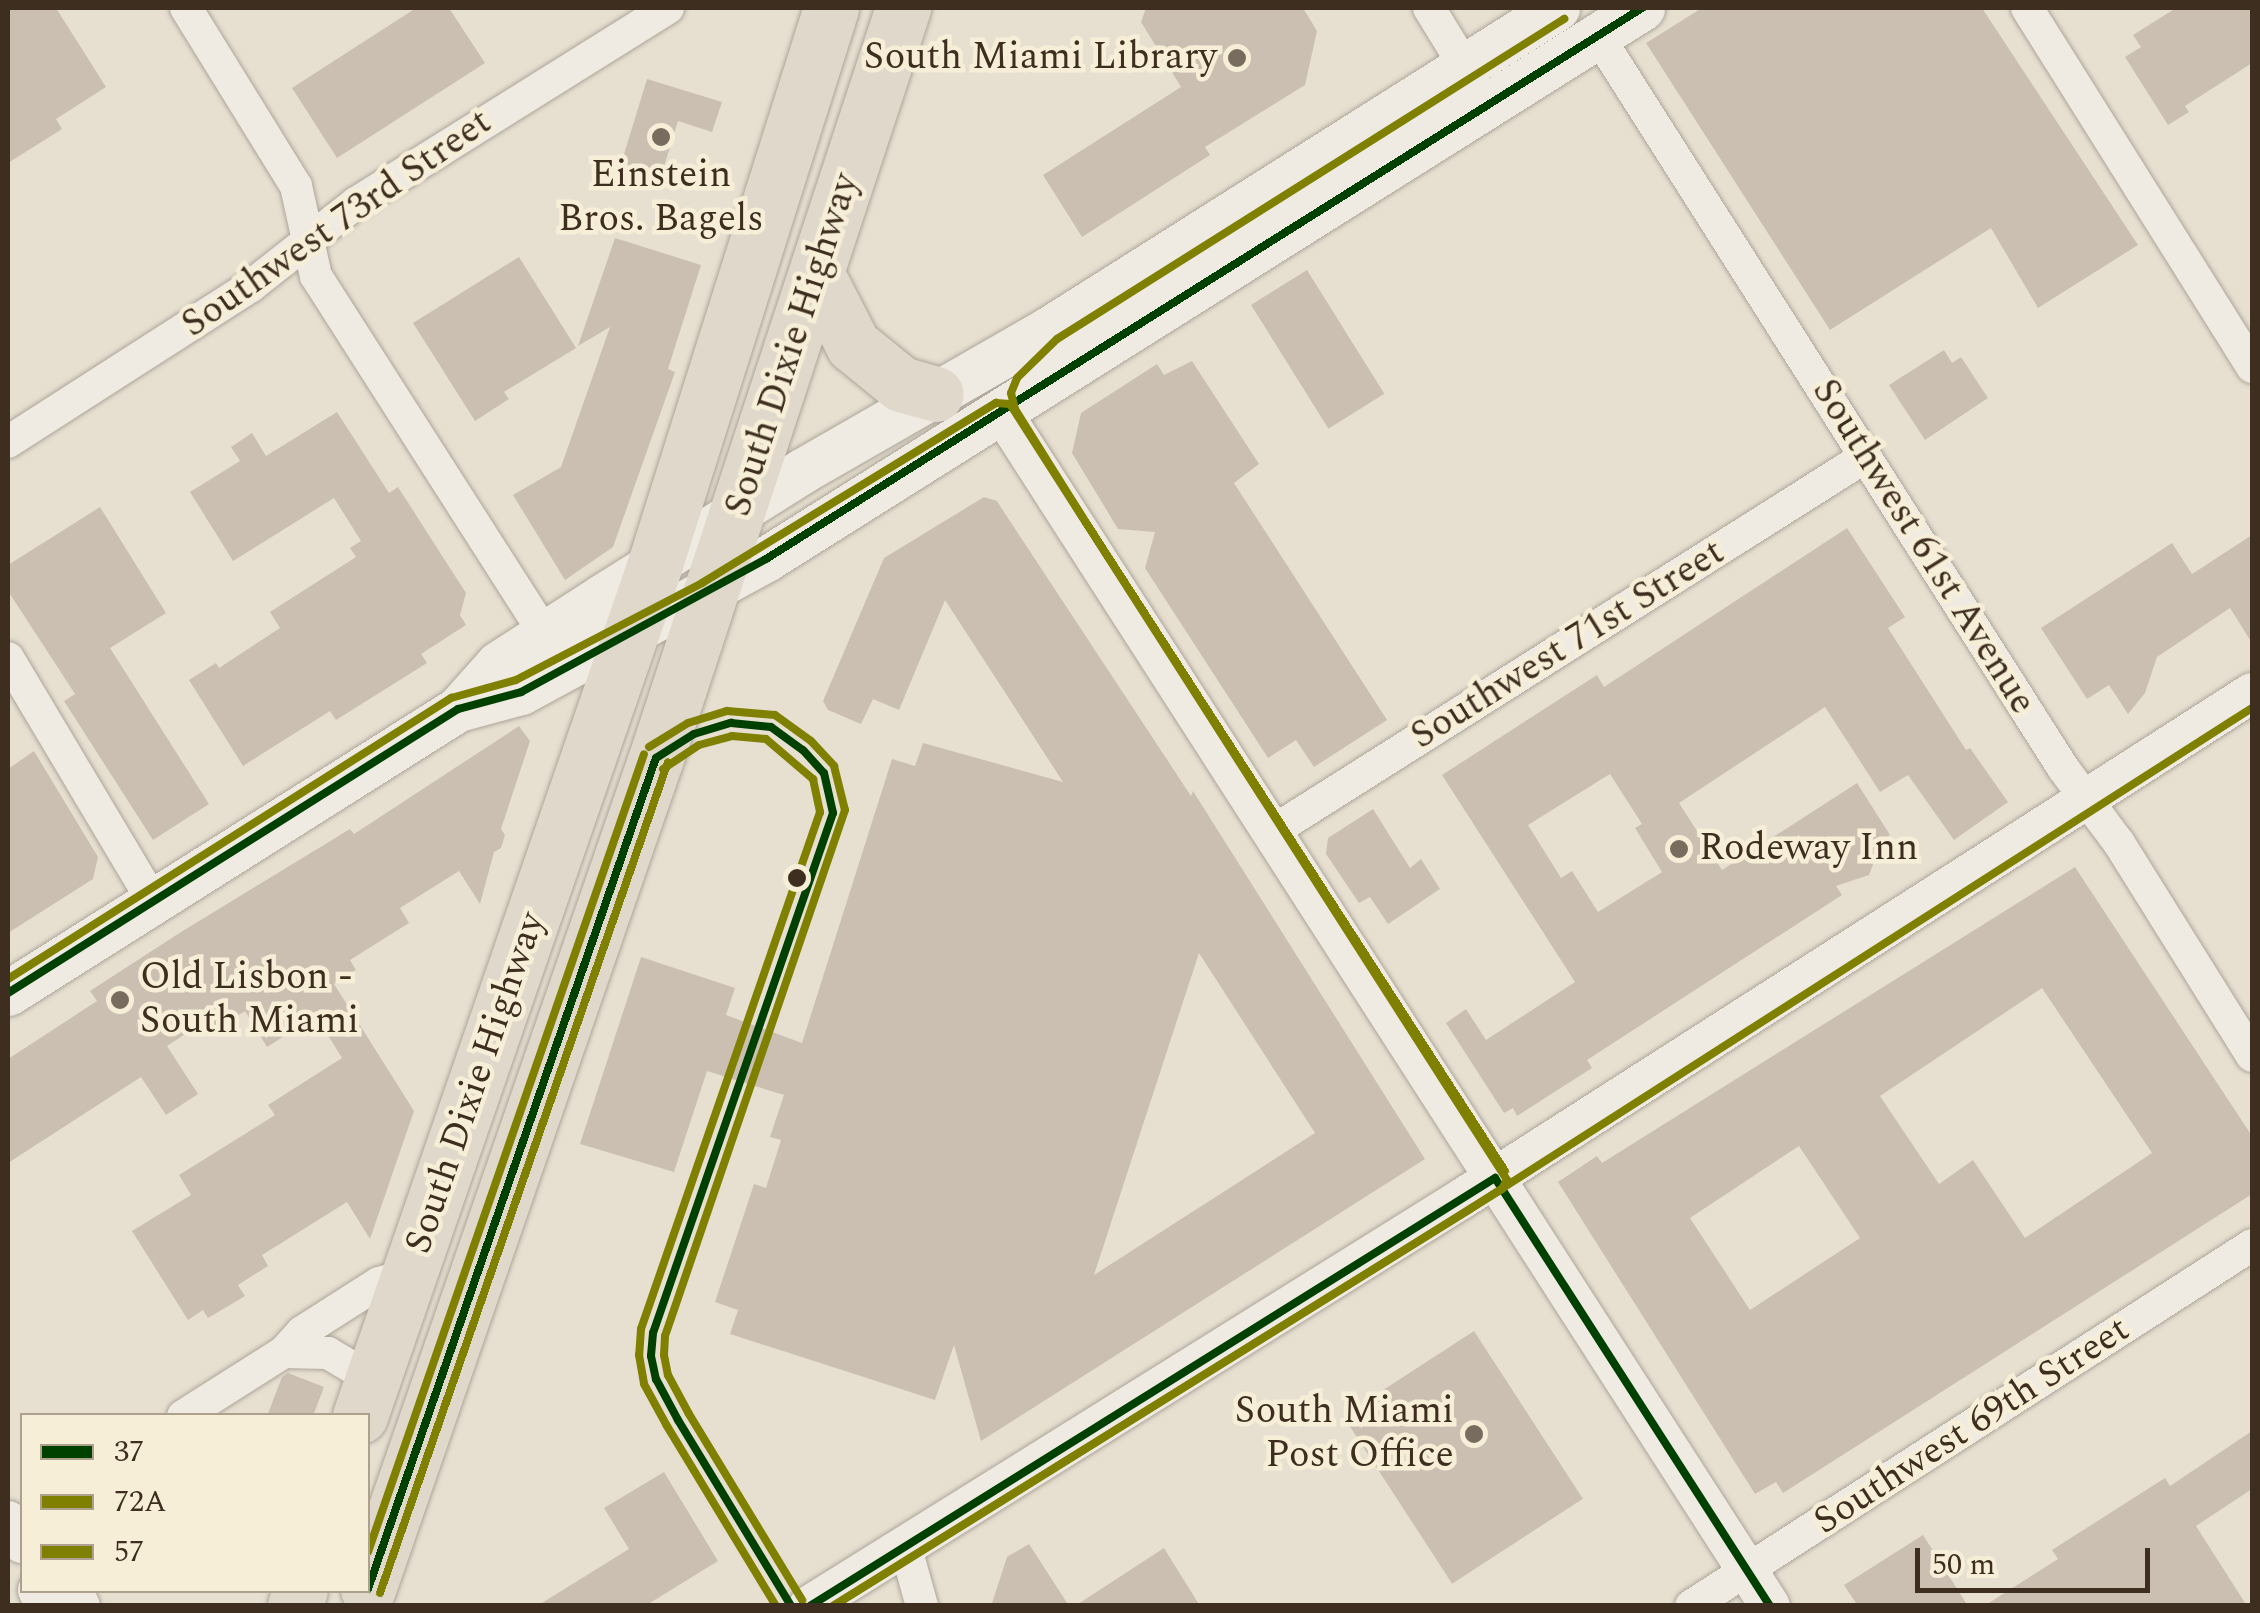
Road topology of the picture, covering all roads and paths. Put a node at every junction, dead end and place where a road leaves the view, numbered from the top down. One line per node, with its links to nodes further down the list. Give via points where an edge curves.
1 (186, 8): 11 (street, via 296,186)
2 (668, 8): 11 (street, Southwest 73rd Street, via 356,203)
3 (831, 8): 20 (highway, South Dixie Highway)
4 (904, 8): 12 (highway, South Dixie Highway)
5 (1429, 8): 10 (street)
6 (1558, 8): 10 (main road)
7 (1642, 8): 9 (main road)
8 (2027, 8): 14 (street)
9 (1598, 36): 10 (main road); 18 (street, Southwest 61st Avenue)
10 (1476, 86): 13 (main road); 16 (main road)
11 (311, 238): 17 (street, Southwest 73rd Street, via 237,296); 22 (street, via 316,276)
12 (817, 276): 15 (highway, via 853,345 900,384); 19 (highway, South Dixie Highway)
13 (1050, 329): 15 (main road); 16 (main road, via 1006,371 998,392)
14 (2252, 367)
15 (936, 394): 19 (main road)
16 (1003, 414): 21 (main road); 28 (street)
17 (8, 442)
18 (1865, 457): 27 (street, Southwest 61st Avenue); 28 (street, Southwest 71st Street)
19 (738, 512): 20 (main road); 21 (highway, South Dixie Highway)
20 (655, 564): 22 (main road); 23 (highway, South Dixie Highway)
21 (708, 594): 23 (main road); 40 (highway, South Dixie Highway)
22 (546, 634): 26 (main road, via 498,664)
23 (629, 634): 26 (main road, via 521,692); 34 (highway, South Dixie Highway)
24 (8, 658): 29 (street)
25 (2252, 693): 27 (street)
26 (458, 709): 29 (main road)
27 (2084, 798): 31 (street, Southwest 61st Avenue); 32 (street)
28 (1270, 834): 32 (street)
29 (152, 900): 30 (main road)
30 (8, 993)
31 (2252, 1056)
32 (1496, 1178): 38 (street); 39 (street)
33 (2252, 1246): 39 (street, Southwest 69th Street)
34 (409, 1275): 35 (street, via 379,1282 302,1332); 36 (highway, South Dixie Highway)
35 (284, 1352): 36 (street, via 328,1353); 37 (street)
36 (366, 1397)
37 (189, 1413)
38 (904, 1544): 41 (street); 42 (street)
39 (1748, 1570): 43 (street, Southwest 69th Street); 44 (street)
40 (370, 1581)
41 (809, 1606)
42 (922, 1606)
43 (1690, 1606)
44 (1770, 1606)

